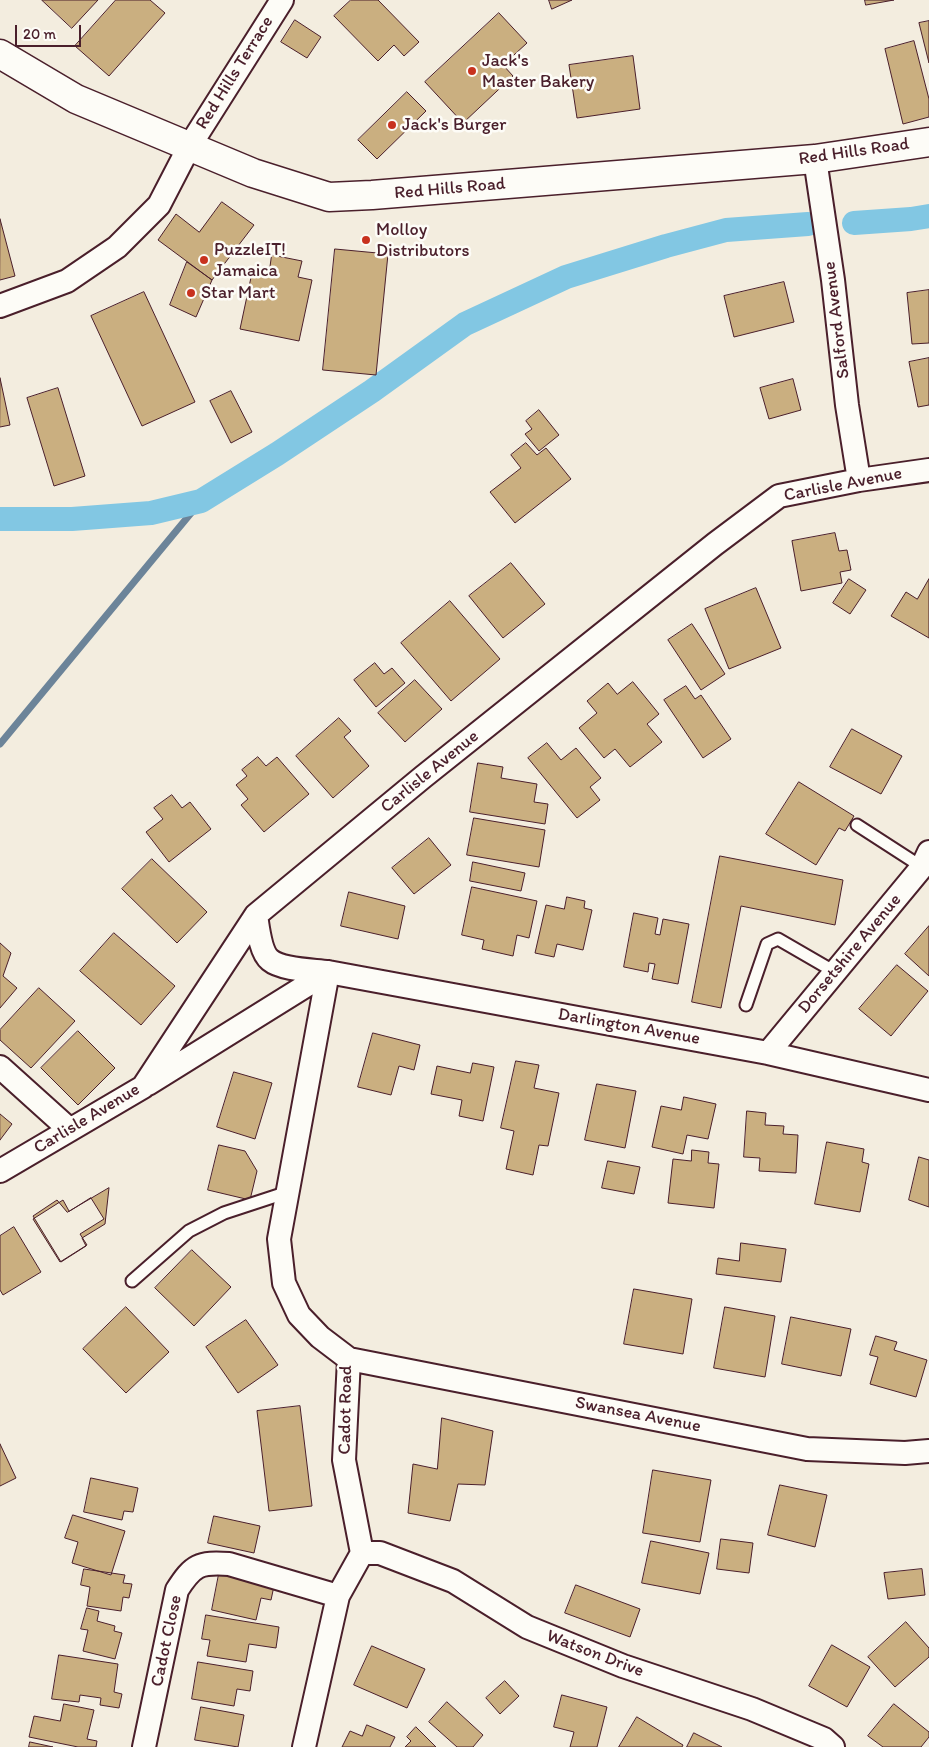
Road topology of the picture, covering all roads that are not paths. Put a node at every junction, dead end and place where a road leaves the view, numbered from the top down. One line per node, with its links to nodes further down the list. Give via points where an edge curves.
1 (282, 0): 4 (street, Red Hills Terrace)
2 (0, 54): 4 (main road, Red Hills Road, via 76,99)
3 (929, 142): 5 (main road, Red Hills Road)
4 (189, 146): 5 (main road, Red Hills Road, via 254,173 329,197); 6 (street, Red Hills Terrace, via 160,205 117,247 67,281)
5 (815, 159): 8 (street, Salford Avenue)
6 (0, 306)
7 (929, 470): 8 (street, Carlisle Avenue)
8 (859, 480): 11 (street, Carlisle Avenue, via 779,496 423,777)
9 (857, 825): 10 (lane)
10 (925, 860): 13 (street, Dorsetshire Avenue)
11 (256, 915): 12 (street, Darlington Avenue, via 262,946 269,960 290,968); 17 (street, Carlisle Avenue)
12 (328, 972): 15 (street, Darlington Avenue); 17 (street); 21 (street, Cadot Road)
13 (835, 972): 14 (lane, via 778,939 767,944); 15 (street, Dorsetshire Avenue)
14 (746, 1005)
15 (768, 1053): 18 (street, Darlington Avenue)
16 (0, 1067): 19 (street)
17 (143, 1088): 19 (street, Carlisle Avenue)
18 (929, 1090)
19 (70, 1130): 20 (street, Carlisle Avenue)
20 (0, 1171)
21 (288, 1192): 22 (lane, via 224,1213 189,1230); 23 (street, Cadot Road, via 279,1239 284,1283 299,1315 320,1337)
22 (132, 1281)
23 (349, 1359): 24 (street, Swansea Avenue, via 807,1448 904,1453); 25 (street, Cadot Road, via 344,1460)
24 (929, 1451)
25 (362, 1553): 26 (street); 29 (street, Watson Drive, via 380,1552 453,1581 527,1627 623,1666 752,1709 824,1739)
26 (338, 1596): 27 (street, Cadot Close, via 229,1564 198,1565 177,1590); 28 (street)
27 (144, 1747)
28 (304, 1747)
29 (834, 1747)

